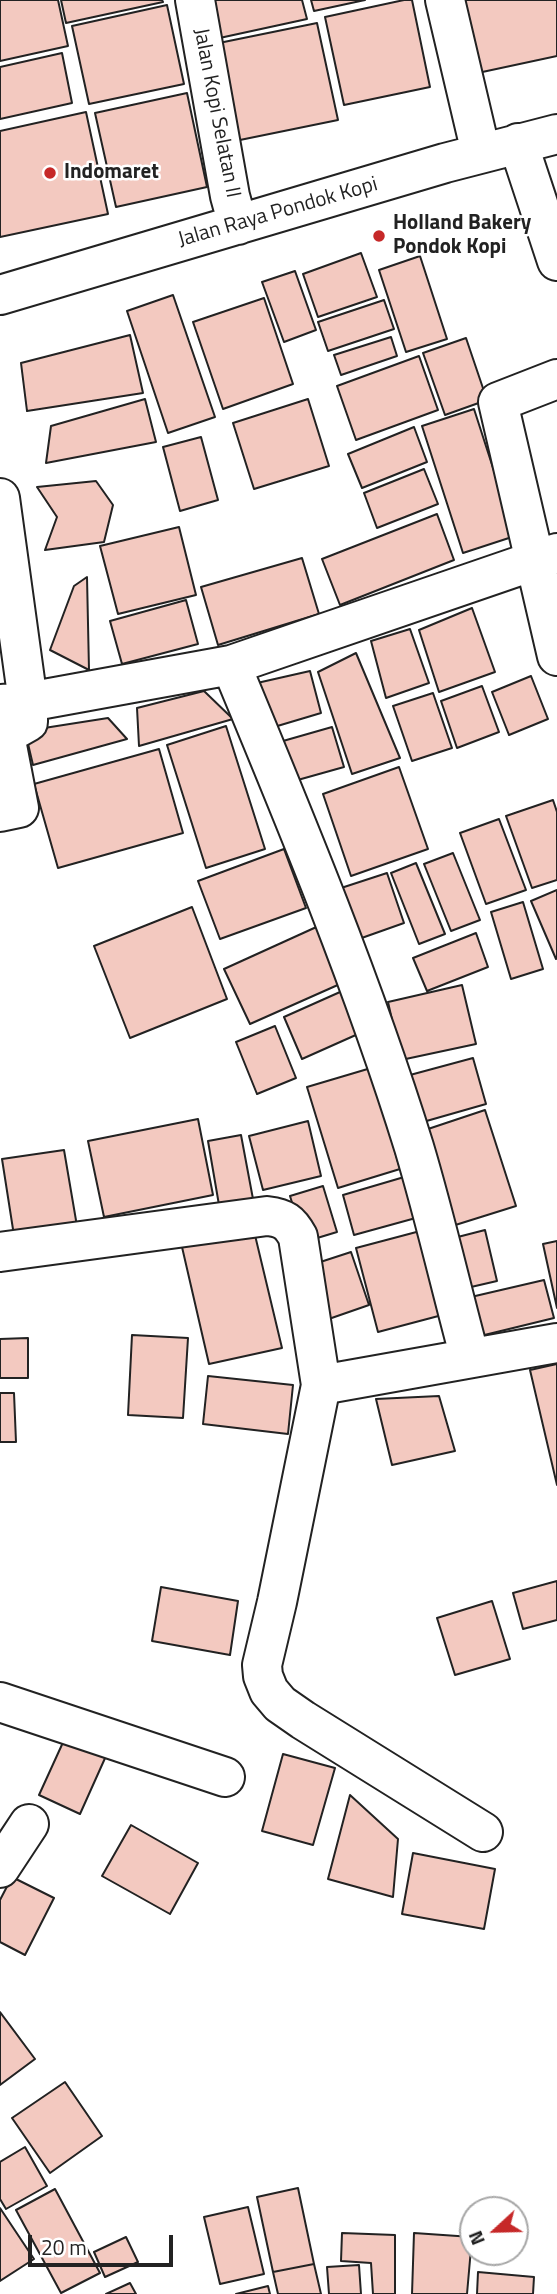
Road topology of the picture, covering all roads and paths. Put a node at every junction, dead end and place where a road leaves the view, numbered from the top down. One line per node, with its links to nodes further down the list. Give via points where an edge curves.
1 (195, 0): 6 (street, Jalan Kopi Selatan II)
2 (445, 0): 5 (street)
3 (557, 134): 4 (street, Jalan Raya Pondok Kopi)
4 (518, 144): 5 (street, Jalan Raya Pondok Kopi); 7 (street)
5 (481, 153): 6 (street, Jalan Raya Pondok Kopi)
6 (238, 225): 8 (street, Jalan Raya Pondok Kopi)
7 (557, 261)
8 (1, 293)
9 (557, 379): 11 (street, via 498,402)
10 (0, 498): 12 (street)
11 (546, 557): 13 (street); 14 (street)
12 (9, 636): 15 (street)
13 (557, 656)
14 (231, 665): 15 (street); 19 (street, via 366,1004 414,1149)
15 (14, 703): 16 (street, via 28,722 5,735 19,808)
16 (0, 812)
17 (0, 1252): 20 (street, via 267,1216 284,1219 298,1237)
18 (557, 1343): 19 (street)
19 (470, 1358): 20 (street)
20 (321, 1385): 24 (street, via 262,1665 265,1682 280,1704 303,1720)
21 (0, 1702): 22 (street)
22 (225, 1777)
23 (29, 1824): 25 (street)
24 (483, 1832)
25 (0, 1868)

